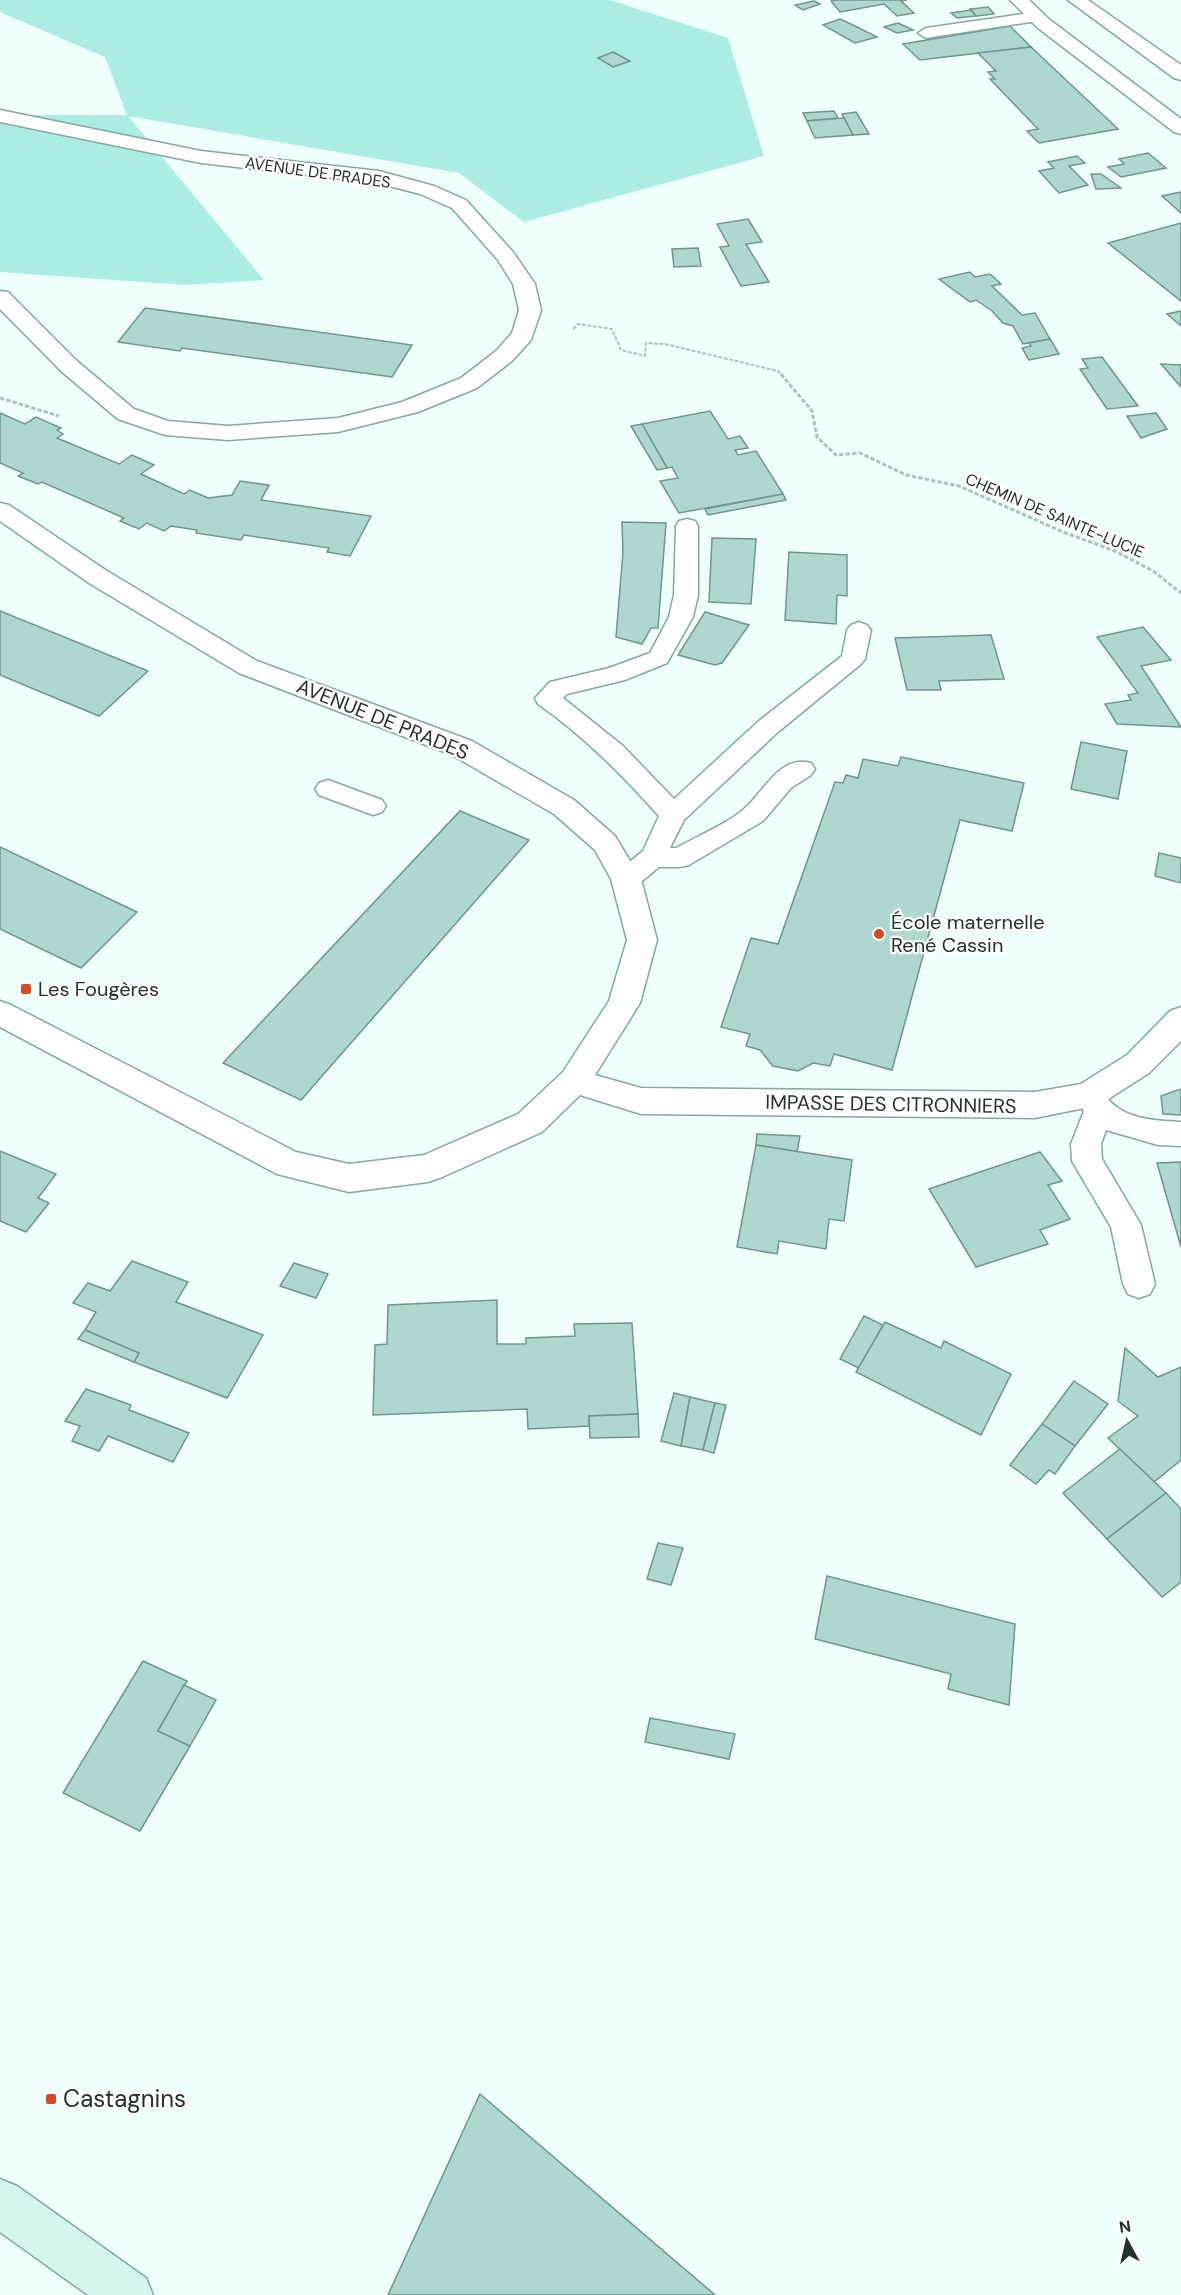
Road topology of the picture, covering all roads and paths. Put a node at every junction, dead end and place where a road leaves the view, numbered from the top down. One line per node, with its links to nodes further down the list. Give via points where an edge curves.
1 (1019, 0): 3 (street)
2 (1077, 0): 5 (street)
3 (1037, 17): 4 (lane); 7 (street)
4 (926, 33)
5 (1181, 74)
6 (0, 116): 8 (street, AVENUE DE PRADES, via 201,157 379,177 427,190 459,204 506,256 524,284 530,309 523,335 469,383 410,407 338,425 228,433 165,428 126,414 69,366)
7 (1181, 128)
8 (0, 297)
9 (571, 331): 12 (path, CHEMIN DE SAINTE-LUCIE, via 578,324 612,329 621,350 645,356 646,344 665,344 778,371 812,411 817,437 836,455 860,453 906,475 959,486 1115,551 1153,571)
10 (0, 510): 19 (street, AVENUE DE PRADES, via 98,577 248,667 462,748 564,807 605,843)
11 (687, 526): 17 (lane, via 686,595 681,617 659,658 559,688 547,698 581,721)
12 (1181, 593)
13 (859, 630): 17 (lane, via 853,659 769,726)
14 (802, 769): 18 (lane, via 782,782 754,815 680,858)
15 (328, 789): 16 (lane)
16 (373, 807)
17 (673, 815): 18 (lane)
18 (653, 857): 19 (lane)
19 (626, 879): 22 (street, AVENUE DE PRADES, via 642,940 624,1003)
20 (0, 1013): 22 (street, AVENUE DE PRADES, via 289,1164 349,1178 428,1168 530,1123)
21 (1181, 1018): 23 (street, IMPASSE DES CITRONNIERS, via 1138,1064)
22 (574, 1081): 23 (street, IMPASSE DES CITRONNIERS, via 641,1101 1035,1105)
23 (1094, 1102): 24 (lane, via 1110,1119 1158,1133); 25 (lane, via 1086,1144 1088,1161 1126,1225)
24 (1181, 1134)
25 (1139, 1284)
26 (0, 2203): 27 (street)
27 (129, 2295)

